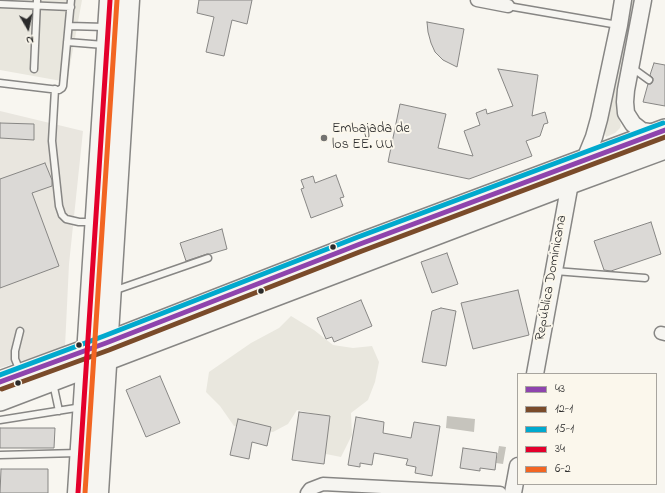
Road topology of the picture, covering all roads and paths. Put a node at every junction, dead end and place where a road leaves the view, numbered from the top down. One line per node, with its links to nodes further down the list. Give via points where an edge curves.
1 (72, 0): 10 (lane)
2 (110, 0): 13 (main road)
3 (129, 0): 20 (main road)
4 (477, 0): 9 (street)
5 (623, 0): 11 (street)
6 (642, 0): 15 (street)
7 (37, 3): 8 (lane); 10 (lane); 16 (lane)
8 (0, 4)
9 (508, 6): 11 (lane)
10 (71, 7): 12 (lane)
11 (619, 25): 22 (street, via 600,119)
12 (69, 26): 13 (lane); 14 (lane)
13 (107, 36): 14 (lane); 20 (main road)
14 (67, 42): 19 (lane, via 63,86 59,90)
15 (630, 66): 17 (lane); 21 (street, via 626,113 633,124 642,131)
16 (34, 69)
17 (649, 80)
18 (0, 83): 19 (lane)
19 (55, 89): 24 (lane, via 52,141 59,206 66,219)
20 (111, 120): 24 (main road); 28 (main road)
21 (662, 137): 22 (highway); 23 (highway)
22 (585, 159): 23 (street); 30 (highway, via 360,244)
23 (570, 183): 26 (street, República Dominicana); 30 (highway)
24 (95, 222): 30 (main road)
25 (208, 258): 28 (lane)
26 (554, 271): 27 (lane); 31 (street, República Dominicana)
27 (645, 278)
28 (110, 292): 30 (main road)
29 (20, 330): 32 (lane, via 15,359)
30 (96, 356): 32 (highway); 33 (highway); 36 (main road); 44 (main road)
31 (535, 373)
32 (22, 374): 34 (highway)
33 (53, 381): 35 (highway); 37 (lane)
34 (0, 382)
35 (0, 400)
36 (83, 406): 37 (lane); 39 (main road)
37 (58, 410): 38 (lane)
38 (0, 420)
39 (80, 453): 40 (lane); 43 (main road)
40 (0, 455)
41 (517, 471): 46 (street)
42 (309, 491): 45 (street, via 323,484)
43 (78, 493)
44 (98, 493)
45 (500, 493)
46 (513, 493)

